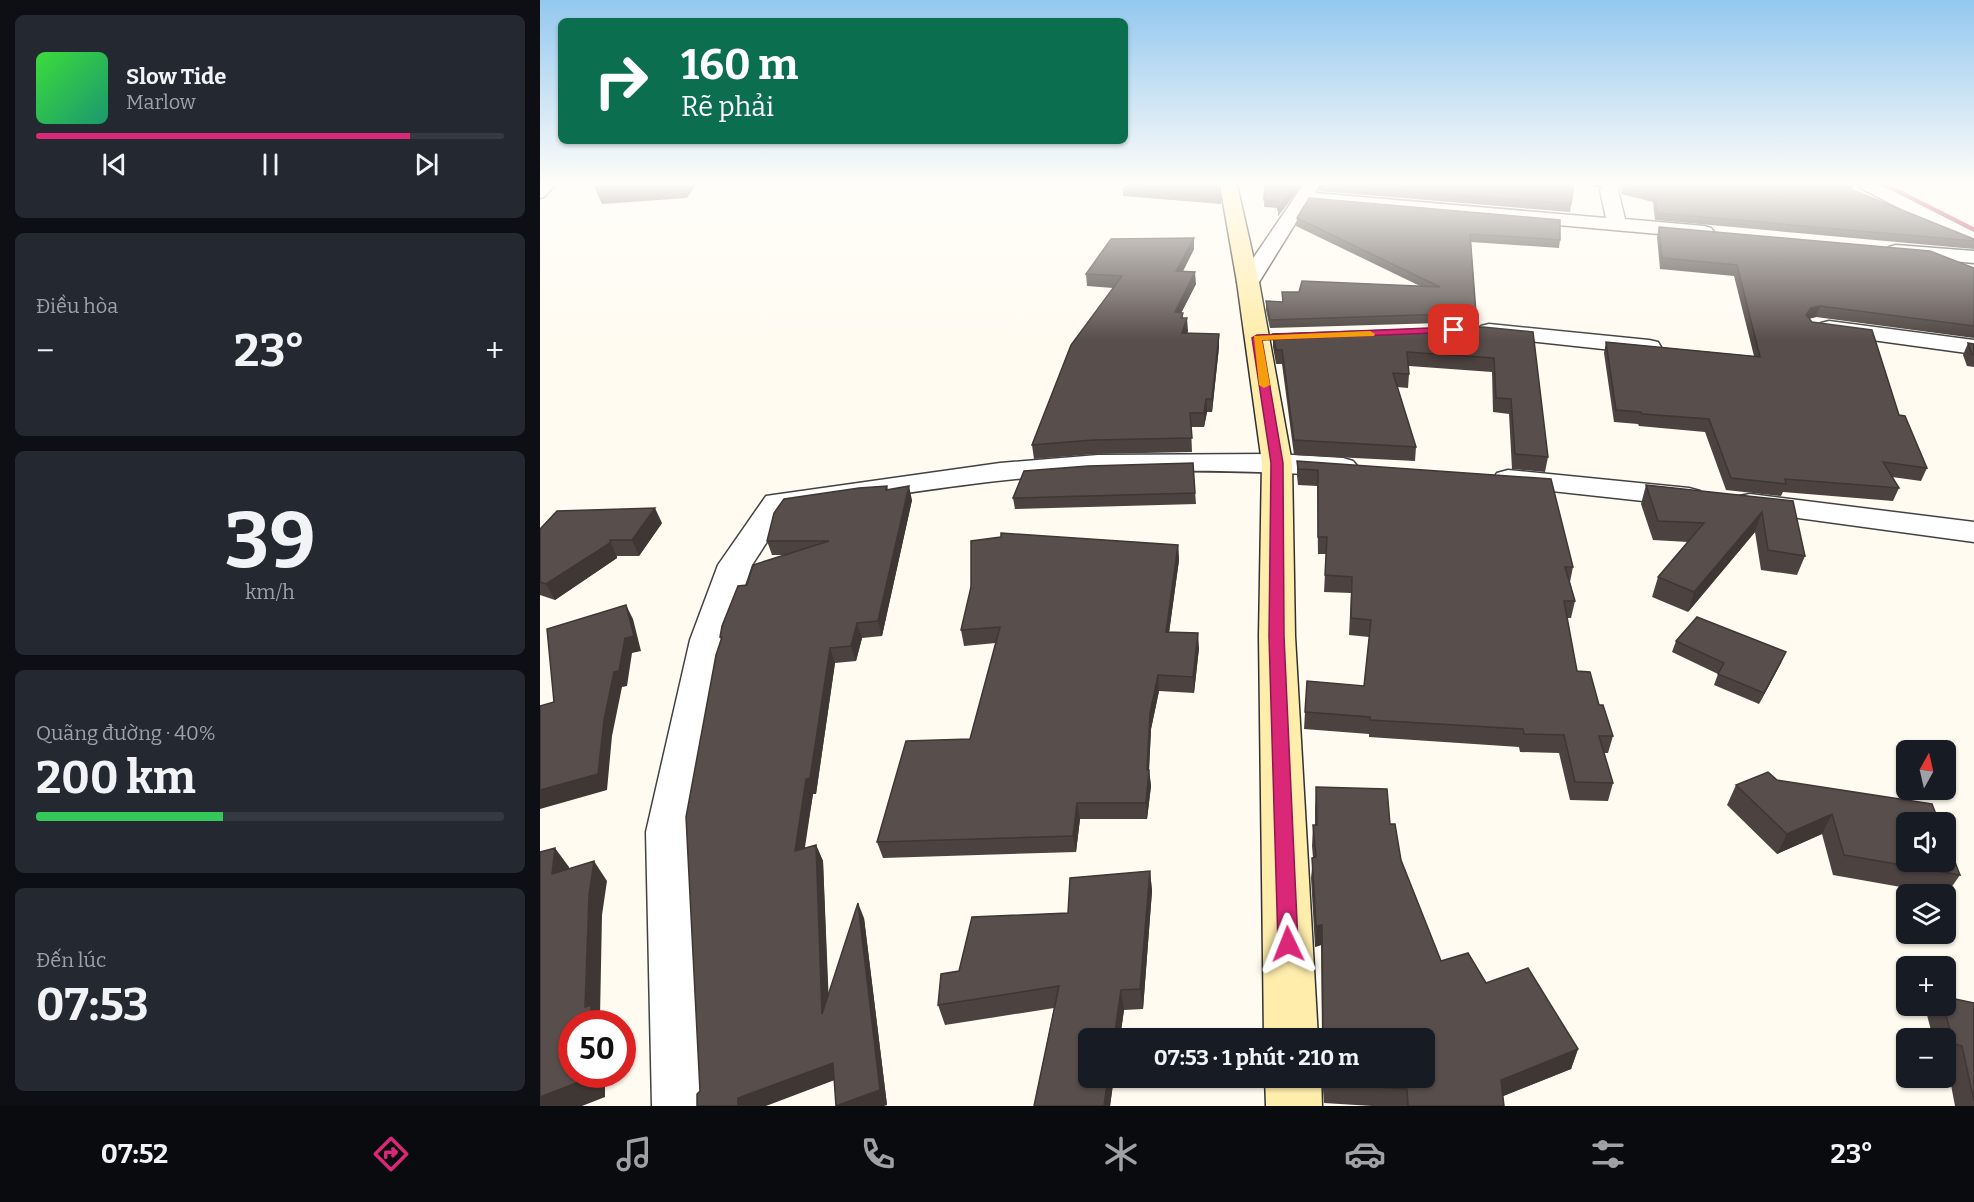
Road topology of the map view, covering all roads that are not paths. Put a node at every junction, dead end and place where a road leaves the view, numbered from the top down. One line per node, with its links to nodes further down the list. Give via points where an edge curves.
1 (1239, 237): 5 (main road)
2 (1277, 237): 5 (street)
3 (1881, 250): 4 (street)
4 (1974, 257)
5 (1248, 282): 10 (main road, via 1269,337)
6 (1816, 326): 8 (street)
7 (1463, 330): 9 (street)
8 (1974, 347)
9 (1670, 349)
10 (1277, 463): 11 (street); 14 (main road, via 1277,636); 16 (street, via 1098,464 1000,472 777,502 735,565 708,640 669,832)
11 (1368, 469)
12 (1483, 477): 13 (street)
13 (1974, 532)
14 (1291, 1028)
15 (1293, 1088): 17 (main road)
16 (680, 1106)
17 (1294, 1106)

